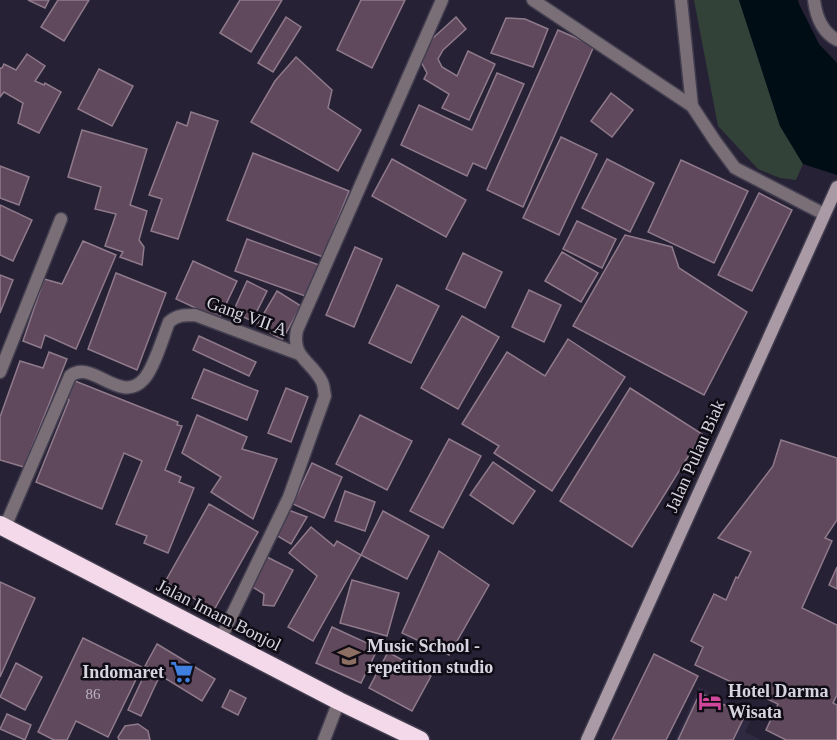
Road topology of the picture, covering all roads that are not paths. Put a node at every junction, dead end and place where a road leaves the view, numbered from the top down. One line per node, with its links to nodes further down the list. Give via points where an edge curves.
1 (442, 0): 10 (street, via 297,330)
2 (533, 0): 6 (street)
3 (681, 0): 6 (street)
4 (814, 0): 5 (street, via 815,15 829,36)
5 (837, 40)
6 (692, 106): 8 (street, via 735,168)
7 (837, 188): 8 (street, Jalan Pulau Biak)
8 (824, 214): 17 (street, Jalan Pulau Biak)
9 (61, 219): 11 (street)
10 (299, 354): 12 (street, Gang VII A, via 195,315 179,315 169,322 145,378 135,385 121,387 83,371 74,372); 13 (street, via 323,383 325,396 289,497)
11 (0, 372)
12 (3, 526): 13 (highway, Jalan Imam Bonjol)
13 (220, 640): 14 (highway, Jalan Imam Bonjol)
14 (339, 701): 15 (street); 16 (highway, Jalan Imam Bonjol)
15 (324, 740)
16 (420, 740)
17 (587, 740)

